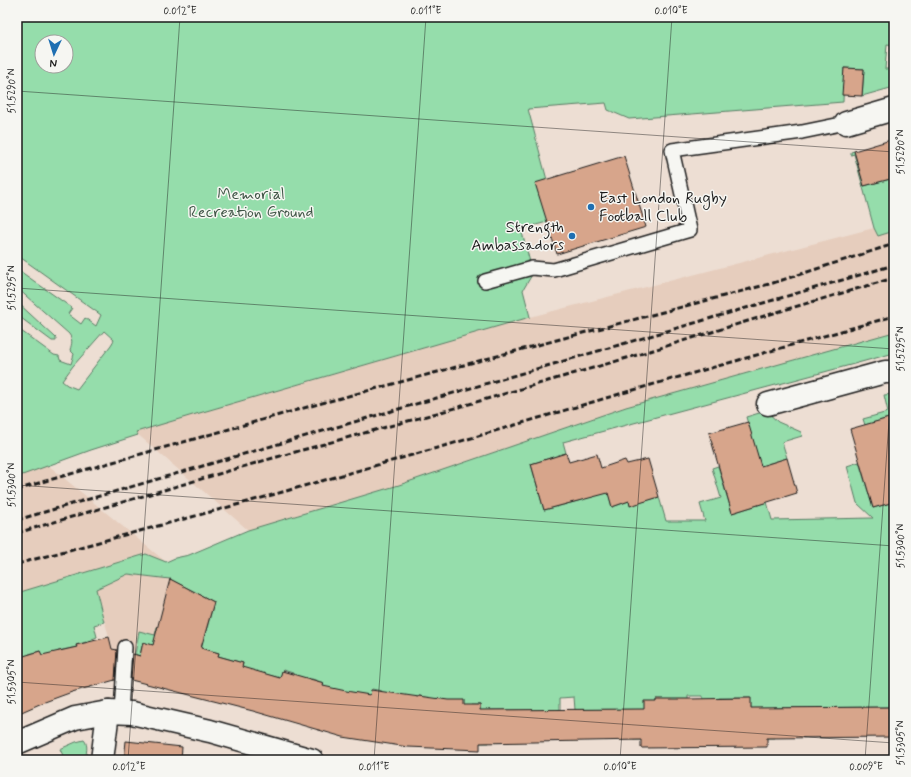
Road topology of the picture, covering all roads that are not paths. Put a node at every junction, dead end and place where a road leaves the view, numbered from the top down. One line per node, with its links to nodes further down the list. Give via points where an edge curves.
1 (894, 109): 2 (street)
2 (846, 123): 3 (lane, via 802,132 672,150 690,230 554,270 532,268)
3 (485, 281)
4 (894, 372): 5 (street, via 885,372)
5 (768, 404)
6 (125, 647): 7 (lane)
7 (115, 712): 8 (street, via 75,718); 9 (street); 10 (street, via 132,713 210,731)
8 (17, 743)
9 (102, 760)
10 (310, 760)

